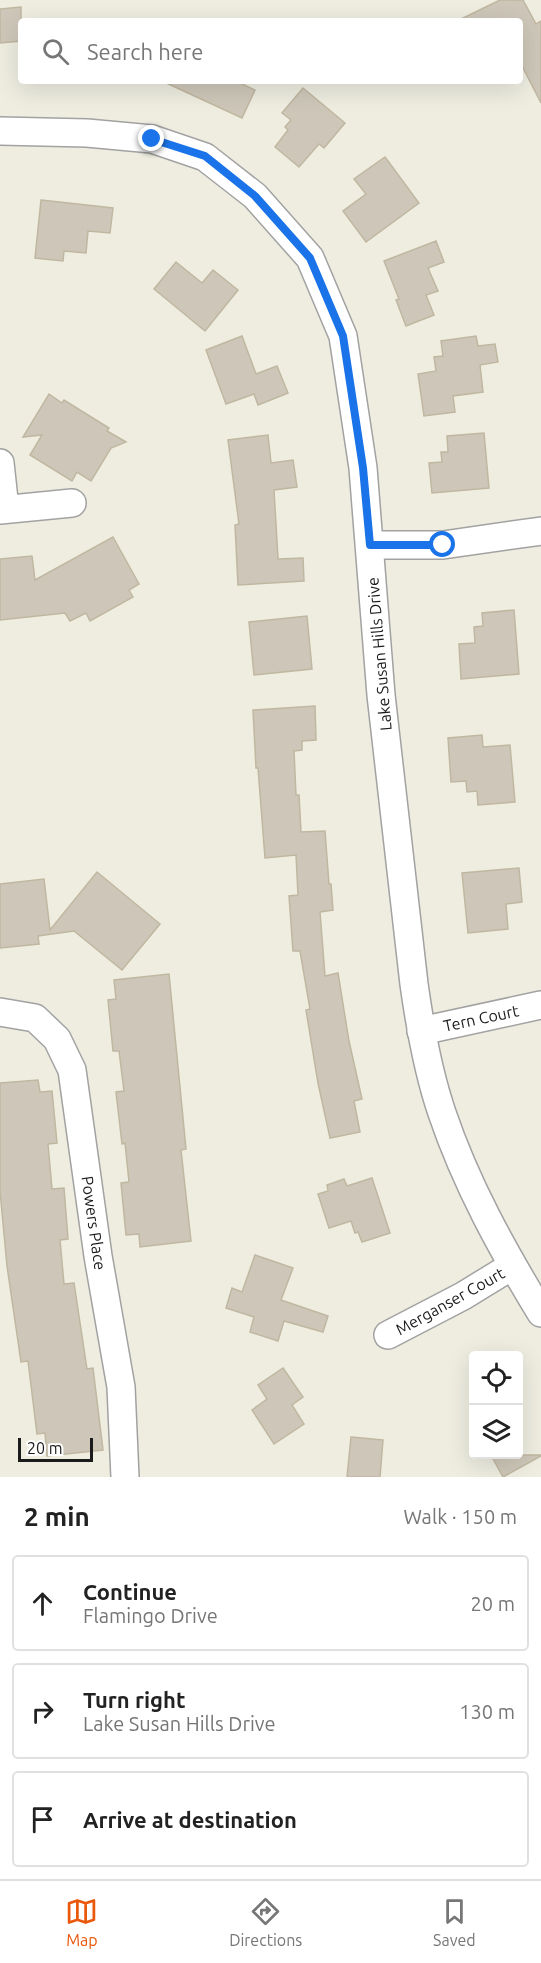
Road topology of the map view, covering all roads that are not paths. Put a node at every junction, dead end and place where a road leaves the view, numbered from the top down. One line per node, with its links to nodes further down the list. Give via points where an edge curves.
1 (0, 131): 6 (street, Lake Susan Hills Drive, via 152,139 205,156 255,196 303,249 343,336)
2 (0, 463): 4 (street)
3 (72, 503): 4 (street)
4 (3, 510)
5 (541, 531): 6 (street, via 443,545)
6 (370, 545): 9 (street, Lake Susan Hills Drive, via 383,706)
7 (541, 1005): 9 (street, Tern Court)
8 (0, 1012): 13 (street, Powers Place, via 35,1018 57,1039 72,1070 121,1388)
9 (421, 1031): 10 (street, Lake Susan Hills Drive, via 441,1112 484,1215)
10 (512, 1266): 11 (street, Lake Susan Hills Drive); 12 (street, Merganser Court)
11 (541, 1313)
12 (388, 1335)
13 (125, 1477)

